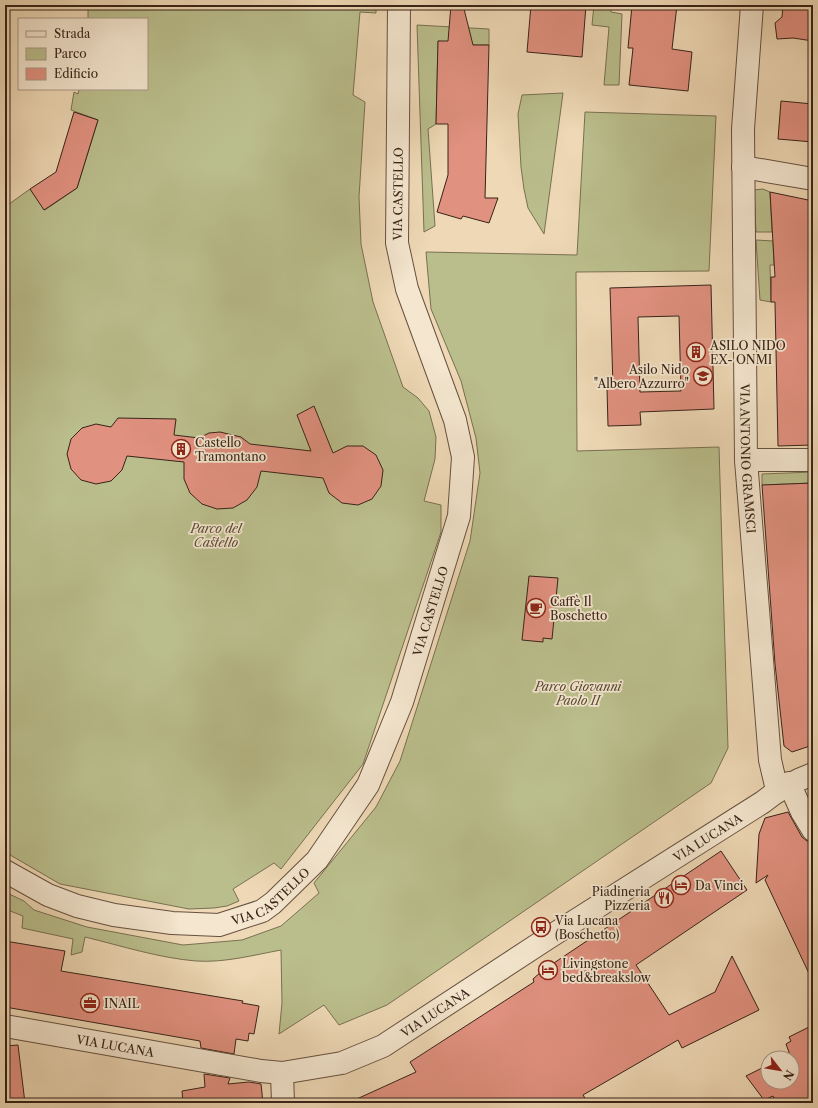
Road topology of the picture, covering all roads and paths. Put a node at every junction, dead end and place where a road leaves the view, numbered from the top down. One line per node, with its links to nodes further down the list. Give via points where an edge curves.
1 (399, 5): 10 (street, VIA CASTELLO, via 397,243 407,289 455,420 462,456 459,516 402,702 368,785 317,860 273,903 262,911 219,925 172,923 77,906 48,895)
2 (752, 5): 3 (street, VIA ANTONIO GRAMSCI, via 743,129)
3 (743, 167): 4 (street); 5 (street, VIA ANTONIO GRAMSCI)
4 (813, 179)
5 (746, 460): 6 (street); 8 (street, VIA ANTONIO GRAMSCI, via 770,760)
6 (813, 460)
7 (813, 774): 8 (street, VIA LUCANA)
8 (783, 787): 9 (street, VIA ANTONIO GRAMSCI); 12 (street, VIA LUCANA, via 383,1046 342,1062)
9 (813, 830)
10 (5, 871)
11 (5, 1026): 12 (street, VIA LUCANA)
12 (282, 1073): 13 (street)
13 (283, 1103)

